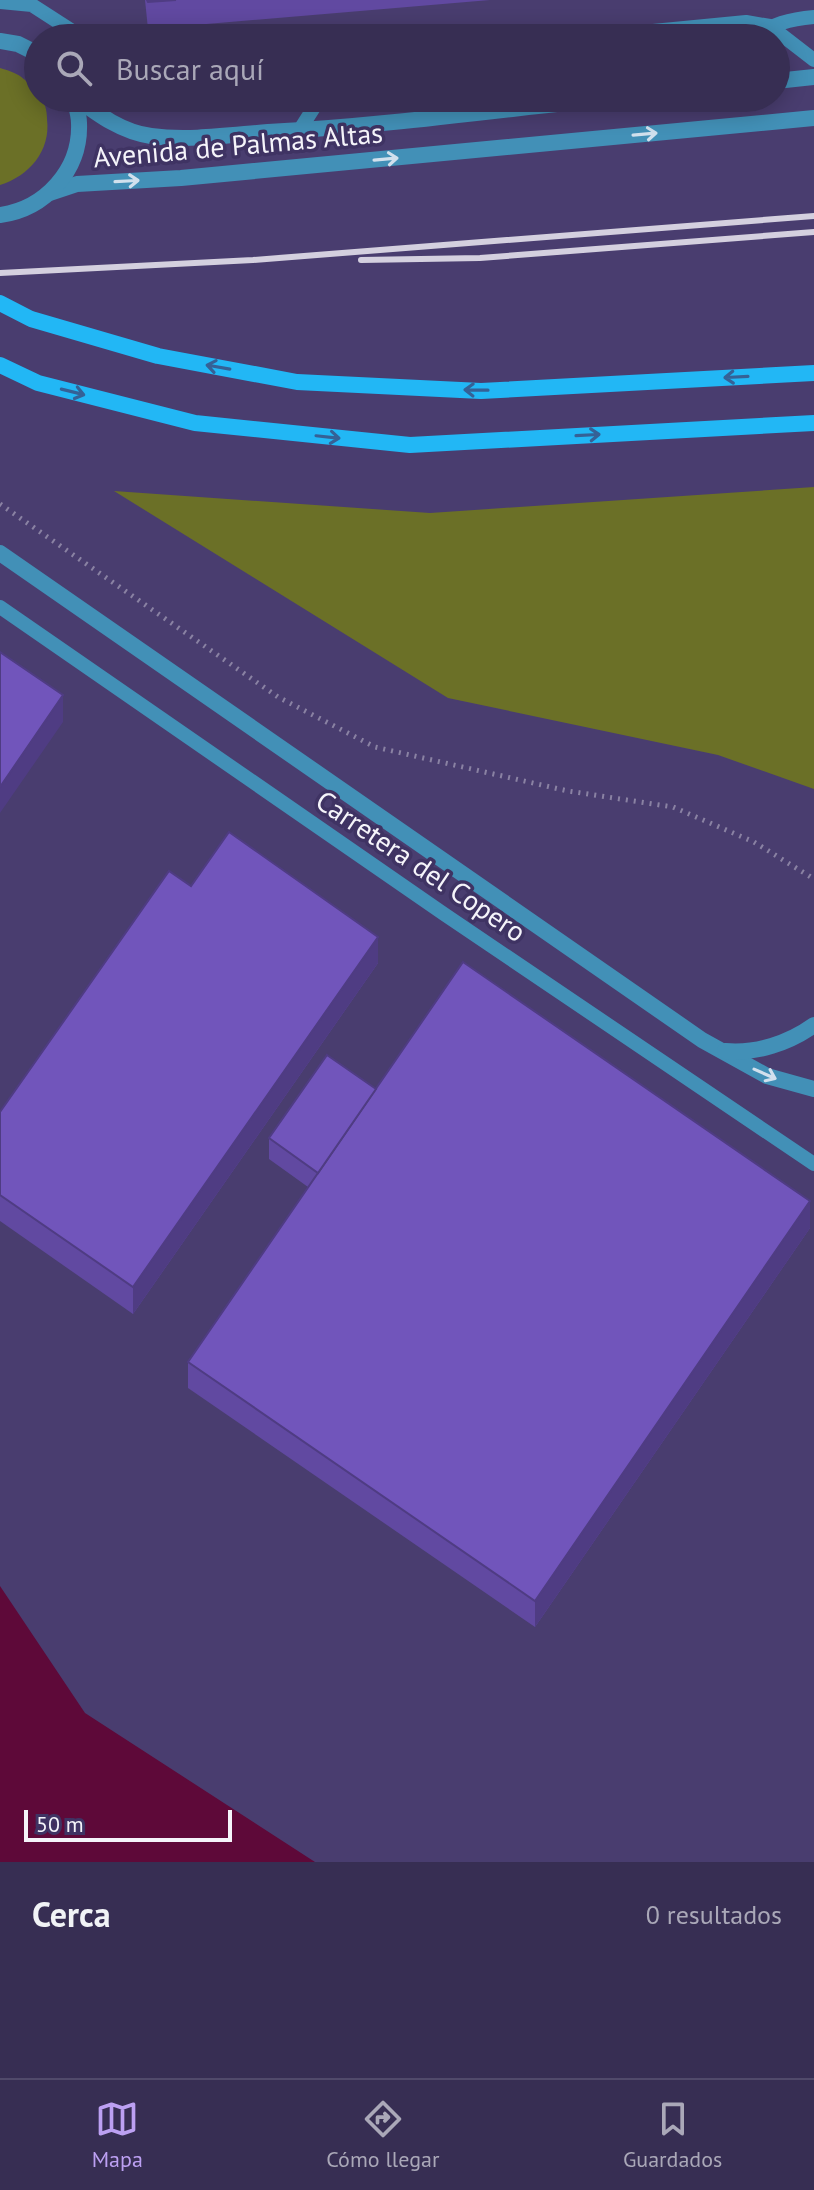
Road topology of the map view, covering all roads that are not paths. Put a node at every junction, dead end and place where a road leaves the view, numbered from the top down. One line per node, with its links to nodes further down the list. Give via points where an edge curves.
1 (0, 2): 3 (lane, via 32,5)
2 (814, 17): 6 (lane)
3 (61, 24)
4 (725, 24): 5 (lane)
5 (758, 24)
6 (775, 24)
7 (0, 41): 9 (street)
8 (790, 41): 10 (lane)
9 (24, 47)
10 (814, 60)
11 (814, 77): 12 (street)
12 (790, 80)
13 (77, 112): 19 (street, via 77,148)
14 (96, 112): 18 (street, Avenida de Palmas Altas, via 152,136)
15 (311, 112): 18 (lane)
16 (478, 112): 18 (street, Avenida de Palmas Altas)
17 (814, 118): 19 (street, Avenida de Palmas Altas, one-way to 17, via 77,184)
18 (299, 131)
19 (50, 193): 20 (street, Avenida de Palmas Altas, via 33,205)
20 (0, 215)
21 (0, 303): 23 (main road, one-way to 21, via 481,391 297,382 158,356 31,319)
22 (0, 365): 24 (main road, one-way to 24, via 38,383 195,423 410,445)
23 (814, 373)
24 (814, 423)
25 (0, 553): 28 (street)
26 (0, 607): 30 (lane, Carretera del Copero)
27 (814, 1025): 28 (street, via 753,1051)
28 (720, 1050): 29 (street, one-way to 29, via 767,1076)
29 (814, 1089)
30 (814, 1164)

